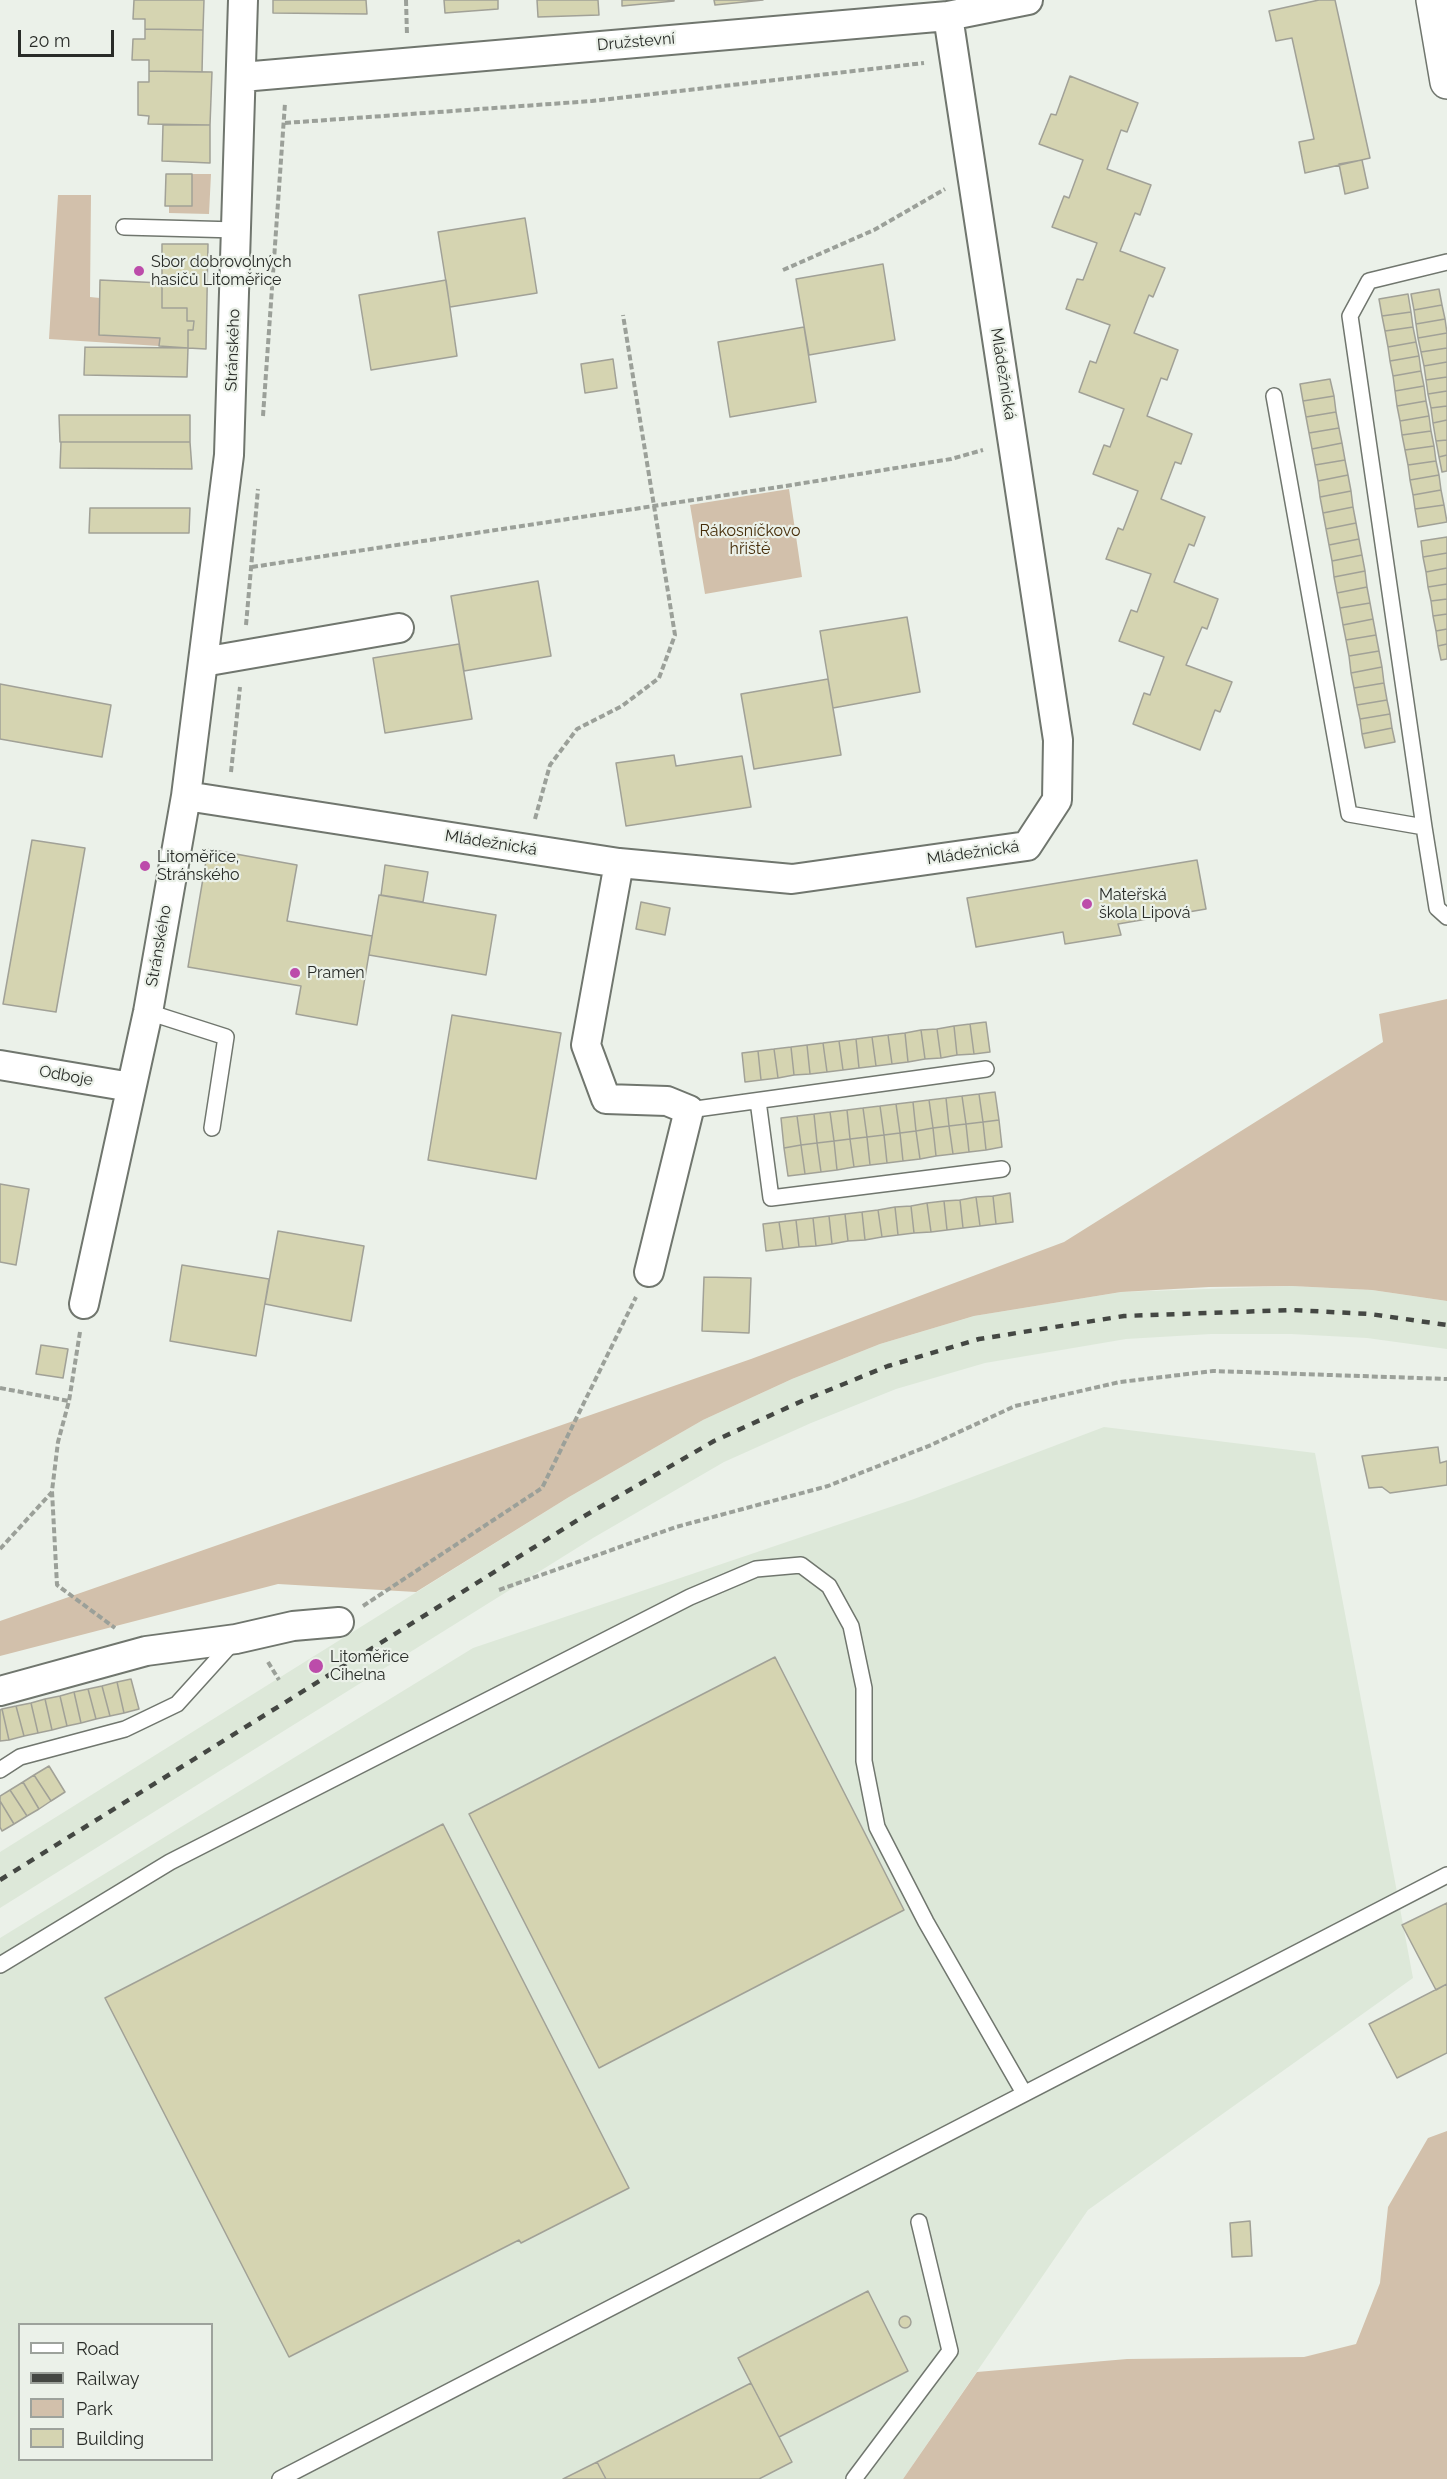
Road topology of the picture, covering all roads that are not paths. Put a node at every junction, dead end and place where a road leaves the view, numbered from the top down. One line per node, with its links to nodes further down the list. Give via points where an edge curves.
1 (243, 0): 5 (street, Stránského)
2 (1028, 0): 4 (street, Družstevní)
3 (1432, 0): 6 (street)
4 (948, 16): 5 (street, Družstevní); 15 (street, Mládežnická, via 1058,740 1058,800 1028,846 792,879)
5 (242, 76): 8 (street, Stránského)
6 (1447, 82)
7 (124, 227): 8 (lane)
8 (237, 230): 12 (street, Stránského, via 229,455)
9 (1447, 262): 14 (lane, via 1369,281 1350,316)
10 (1274, 396): 14 (lane, via 1349,814)
11 (399, 628): 12 (street)
12 (203, 662): 13 (street, Stránského)
13 (186, 796): 15 (street, Mládežnická); 17 (street, Stránského)
14 (1424, 827): 16 (lane, via 1437,908)
15 (619, 862): 22 (street, via 586,1045 606,1099 667,1101)
16 (1447, 917)
17 (148, 1012): 20 (street, Stránského); 23 (lane, via 226,1037)
18 (0, 1065): 20 (street, Odboje)
19 (986, 1069): 21 (lane)
20 (131, 1087): 26 (street, Stránského)
21 (758, 1101): 22 (lane); 24 (lane, via 771,1198)
22 (689, 1110): 25 (street)
23 (212, 1128)
24 (1002, 1169)
25 (649, 1272)
26 (84, 1304)
27 (339, 1622): 28 (street, via 293,1626)
28 (236, 1639): 29 (street, via 146,1651); 30 (lane, via 177,1704 125,1729 20,1757)
29 (0, 1691)
30 (0, 1770)
31 (1447, 1875): 33 (lane)
32 (0, 1965): 33 (lane, via 170,1862 690,1597 756,1569 801,1565 829,1586 851,1626 864,1688 864,1761 877,1827 926,1922)
33 (1024, 2093): 35 (lane)
34 (919, 2222): 36 (lane, via 951,2351)
35 (280, 2479)
36 (854, 2479)

